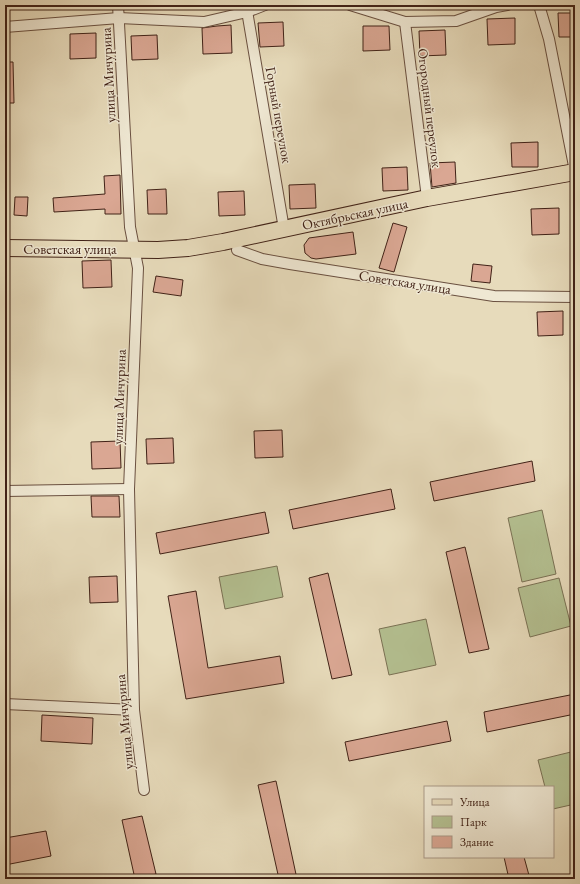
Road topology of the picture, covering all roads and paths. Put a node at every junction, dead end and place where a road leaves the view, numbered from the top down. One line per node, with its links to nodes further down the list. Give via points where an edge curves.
1 (118, 5): 7 (street, улица Мичурина)
2 (265, 5): 6 (street)
3 (350, 5): 8 (street)
4 (507, 5): 8 (street, via 456,21)
5 (539, 5): 10 (street, via 549,39)
6 (247, 9): 7 (street, via 204,22); 12 (street, Горный переулок)
7 (119, 18): 9 (street); 14 (street, улица Мичурина, via 130,227)
8 (405, 22): 11 (street, Огородный переулок)
9 (5, 27)
10 (575, 172): 11 (main road, Октябрьская улица)
11 (427, 198): 12 (main road, Октябрьская улица)
12 (284, 229): 14 (main road, Октябрьская улица, via 188,248)
13 (5, 248): 14 (main road, Советская улица)
14 (134, 249): 17 (street, улица Мичурина, via 138,268)
15 (237, 250): 16 (street, Советская улица, via 269,260 494,296)
16 (575, 297)
17 (129, 489): 18 (street); 20 (street, улица Мичурина)
18 (5, 491)
19 (5, 704): 20 (street)
20 (134, 710): 21 (street, улица Мичурина)
21 (144, 790)

